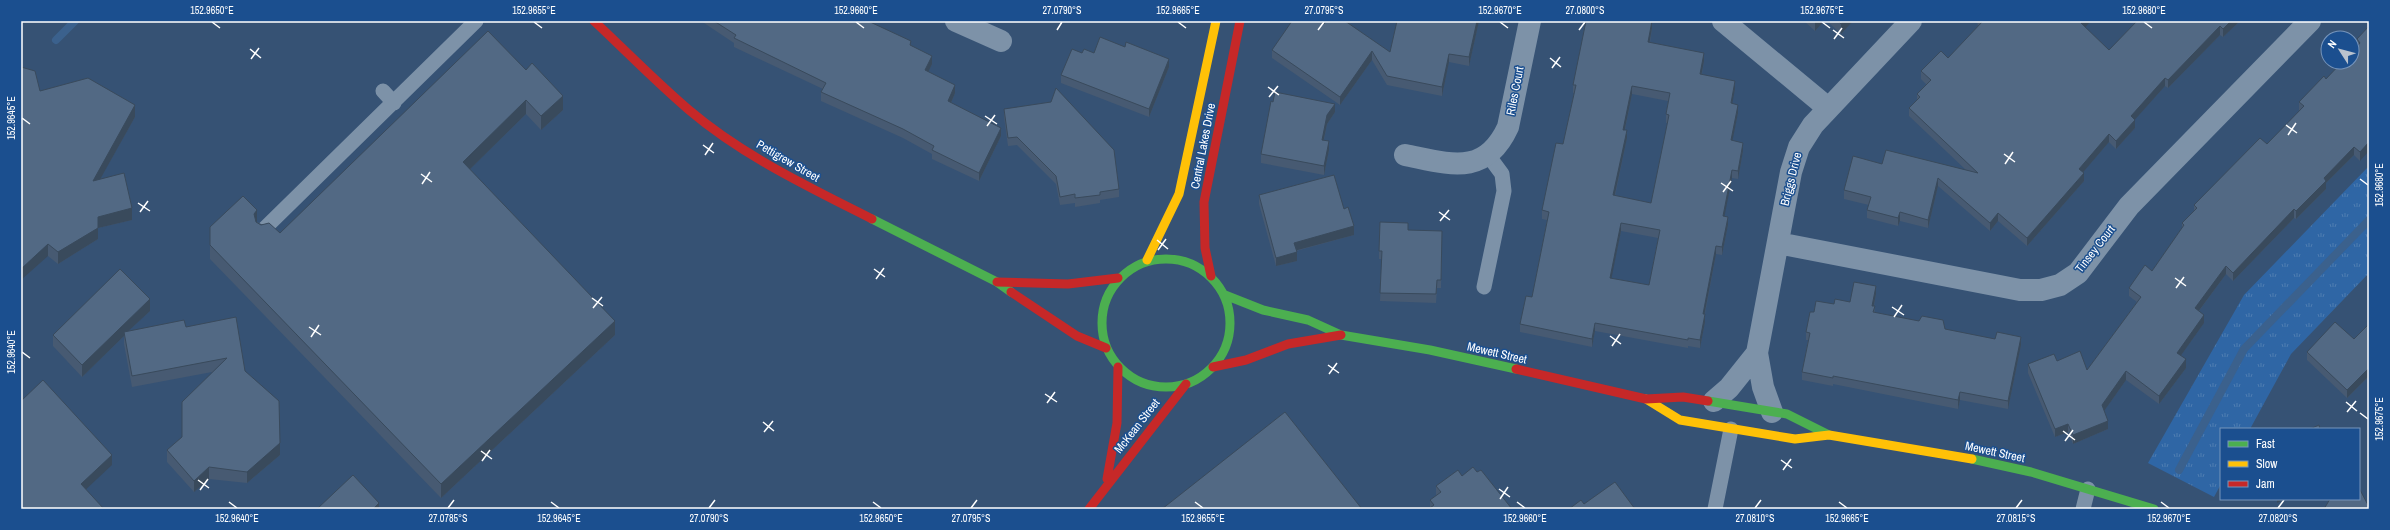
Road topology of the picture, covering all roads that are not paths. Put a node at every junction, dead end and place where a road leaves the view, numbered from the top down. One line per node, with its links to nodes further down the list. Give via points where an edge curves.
1 (476, 21): 12 (lane)
2 (594, 21): 21 (main road, Pettigrew Street, via 690,111 737,145 798,182)
3 (956, 21): 10 (street)
4 (1216, 21): 18 (main road, Central Lakes Drive, via 1179,194)
5 (1240, 21): 19 (main road, Central Lakes Drive, via 1204,202 1205,248)
6 (1530, 21): 15 (street, Riles Court, via 1508,127 1500,143)
7 (1723, 21): 13 (street)
8 (1911, 21): 13 (street, Briggs Drive)
9 (2310, 21): 17 (street, Tinsey Court, via 2129,206 2078,273 2060,285 2041,290 2020,290)
10 (1001, 42)
11 (383, 91): 12 (lane)
12 (394, 103): 16 (lane)
13 (1828, 108): 17 (street, Briggs Drive, via 1799,147 1791,172)
14 (1405, 155): 15 (street, Riles Court, via 1455,166 1473,163)
15 (1488, 155): 22 (lane, via 1502,174 1504,191)
16 (263, 230)
17 (1778, 243): 26 (street, Briggs Drive)
18 (1147, 260): 19 (main road, via 1182,260 1198,266); 20 (main road)
19 (1211, 276): 23 (main road)
20 (1118, 278): 21 (main road, Pettigrew Street, via 1068,284); 25 (main road, via 1108,294 1102,312 1101,330)
21 (996, 282): 25 (main road, Pettigrew Street, via 1077,336)
22 (1484, 287)
23 (1224, 295): 24 (main road, Mewett Street, via 1263,310 1308,320); 28 (main road, via 1230,313 1230,332 1224,351)
24 (1342, 334): 28 (main road, Mewett Street, via 1288,344 1246,360); 30 (main road, Mewett Street, via 1430,350)
25 (1106, 348): 27 (main road)
26 (1757, 352): 31 (street, Briggs Drive); 32 (street, Briggs Drive, via 1763,387)
27 (1118, 367): 29 (main road, via 1132,379 1150,386); 35 (main road, McKean Street, via 1120,397 1117,440)
28 (1213, 367): 29 (main road, via 1201,377)
29 (1186, 384): 35 (main road, McKean Street)
30 (1646, 399): 31 (main road, Mewett Street, via 1683,397); 33 (main road, Mewett Street, via 1680,420)
31 (1714, 401): 32 (main road, Mewett Street)
32 (1772, 412): 34 (main road, Mewett Street, via 1792,416)
33 (1731, 429): 34 (main road, Mewett Street, via 1796,439); 38 (lane)
34 (1829, 435): 36 (main road, Mewett Street, via 1957,456 2031,472)
35 (1106, 484): 37 (main road, McKean Street)
36 (2088, 489): 39 (lane); 40 (main road, Mewett Street)
37 (1089, 509)
38 (1715, 509)
39 (2083, 509)
40 (2154, 509)

